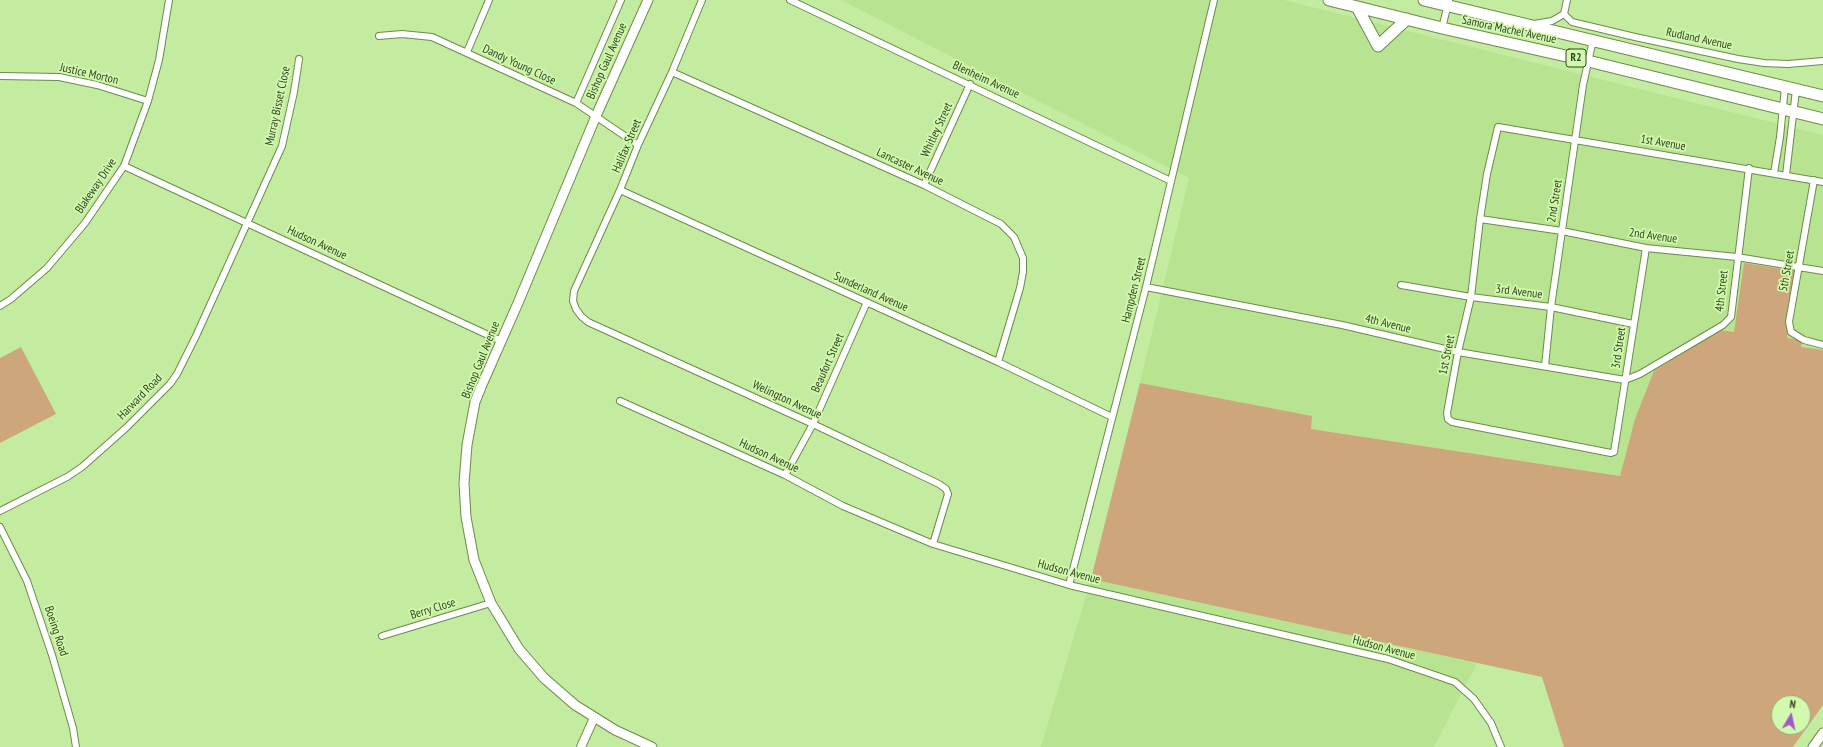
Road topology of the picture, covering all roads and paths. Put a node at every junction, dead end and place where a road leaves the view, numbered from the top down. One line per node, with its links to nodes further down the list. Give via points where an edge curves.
1 (169, 0): 29 (street, Blakeway Drive, via 159,60)
2 (489, 0): 19 (street)
3 (621, 0): 30 (street, Bishop Gaul Avenue)
4 (648, 0): 33 (main road, Bishop Gaul Avenue)
5 (702, 0): 23 (street, Halifax Street)
6 (790, 0): 25 (street, Blenheim Avenue)
7 (1214, 0): 43 (street, Hampden Street)
8 (1329, 0): 12 (highway, Samora Machel Avenue / R2)
9 (1424, 0): 11 (highway, Samora Machel Avenue / R2)
10 (1567, 0): 13 (street)
11 (1448, 3): 15 (highway, Samora Machel Avenue / R2); 16 (street)
12 (1357, 7): 14 (highway, Samora Machel Avenue / R2); 14 (highway, via 1378,46)
13 (1564, 14): 15 (street, via 1552,21); 22 (street, Rudland Avenue, via 1572,22 1738,59 1788,64)
14 (1407, 19): 16 (highway, Samora Machel Avenue / R2)
15 (1527, 24): 18 (highway, Samora Machel Avenue / R2)
16 (1442, 28): 21 (highway, Samora Machel Avenue / R2)
17 (379, 36): 19 (street, Dandy Young Close, via 426,36)
18 (1593, 40): 21 (street, 2nd Street); 26 (highway, Samora Machel Avenue / R2)
19 (467, 52): 30 (street, Dandy Young Close)
20 (299, 59): 48 (street, Murray Bisset Close, via 282,146)
21 (1588, 61): 31 (highway, Samora Machel Avenue / R2); 36 (street, 2nd Street)
22 (1823, 61)
23 (672, 72): 37 (street, Halifax Street); 45 (street, Lancaster Avenue)
24 (0, 76): 29 (street, Justice Morton, via 59,77 97,85)
25 (970, 84): 43 (street, Blenheim Avenue); 45 (street, Whitley Street)
26 (1785, 87): 27 (highway, Samora Machel Avenue / R2); 31 (street)
27 (1796, 90): 28 (highway, Samora Machel Avenue / R2); 32 (street)
28 (1823, 96)
29 (148, 101): 38 (street, Blakeway Drive)
30 (576, 103): 33 (street, Dandy Young Close)
31 (1783, 109): 32 (highway, Samora Machel Avenue / R2); 40 (street)
32 (1794, 112): 34 (highway, Samora Machel Avenue / R2); 41 (street)
33 (596, 116): 37 (street, Dandy Young Close); 62 (main road, Bishop Gaul Avenue)
34 (1823, 119)
35 (1498, 127): 36 (street, 1st Avenue); 47 (street, 1st Street)
36 (1576, 139): 39 (street, 1st Avenue); 49 (street, 2nd Street)
37 (638, 145): 46 (street, Halifax Street)
38 (124, 166): 48 (street, Hudson Avenue); 59 (street, Blakeway Drive, via 85,223 47,268 11,300)
39 (1749, 168): 40 (street, 1st Avenue); 51 (street, 4th Street)
40 (1774, 173): 41 (street, 1st Avenue)
41 (1786, 175): 42 (street, 1st Avenue)
42 (1814, 180): 44 (street, 1st Avenue); 52 (street, 5th Street)
43 (1171, 181): 55 (street, Hampden Street)
44 (1823, 182)
45 (924, 185): 65 (street, Lancaster Avenue, via 1001,224 1014,237 1022,258 1023,272)
46 (620, 190): 57 (street, Halifax Street, via 574,291); 58 (street, Sunderland Avenue)
47 (1480, 220): 49 (street, 2nd Avenue); 56 (street, 1st Street)
48 (248, 223): 62 (street, Hudson Avenue); 73 (street, Harward Road, via 196,336 170,384 82,467)
49 (1562, 231): 50 (street, 2nd Avenue); 60 (street, 2nd Street)
50 (1646, 248): 51 (street, 2nd Avenue); 61 (street, 3rd Street)
51 (1737, 257): 52 (street, 2nd Avenue); 67 (street, 4th Street, via 1731,317 1728,321)
52 (1799, 268): 53 (street, 2nd Avenue); 63 (street, 5th Street, via 1789,322 1791,332 1804,340)
53 (1823, 271)
54 (1401, 285): 56 (street, 3rd Avenue)
55 (1146, 287): 64 (street, 4th Avenue, via 1342,325); 69 (street, Hampden Street)
56 (1471, 297): 60 (street, 3rd Avenue); 64 (street, 1st Street)
57 (573, 301): 70 (street, Welington Avenue, via 581,316 588,322)
58 (867, 302): 65 (street, Sunderland Avenue); 70 (street, Beaufort Street)
59 (0, 306)
60 (1552, 307): 61 (street, 3rd Avenue); 66 (street, 2nd Street)
61 (1633, 324): 67 (street, 3rd Street)
62 (500, 341): 77 (main road, Bishop Gaul Avenue, via 475,402 465,462 465,498 470,539 474,560)
63 (1823, 345)
64 (1458, 352): 66 (street, 4th Avenue); 71 (street, 1st Street, via 1447,413 1448,419 1452,422)
65 (998, 362): 69 (street, Sunderland Avenue)
66 (1545, 366): 67 (street, 4th Avenue)
67 (1626, 380): 71 (street, 3rd Street)
68 (620, 401): 72 (street, Hudson Avenue)
69 (1112, 416): 76 (street, Hampden Street)
70 (813, 424): 72 (street, Beaufort Street); 75 (street, Welington Avenue, via 946,488 947,501)
71 (1614, 452)
72 (785, 475): 75 (street, Hudson Avenue, via 843,506)
73 (0, 511)
74 (0, 527): 81 (street, Boeing Road, via 30,588 74,728)
75 (933, 544): 76 (street, Hudson Avenue)
76 (1069, 585): 84 (street, Hudson Avenue, via 1388,659 1455,682 1474,699 1491,723)
77 (490, 603): 78 (street, Berry Close); 79 (main road, Bishop Gaul Avenue, via 519,648 544,678)
78 (382, 636)
79 (594, 718): 82 (street); 83 (main road, Bishop Gaul Avenue)
80 (1823, 733): 85 (main road)
81 (76, 747)
82 (581, 747)
83 (652, 747)
84 (1501, 747)
85 (1813, 747)

